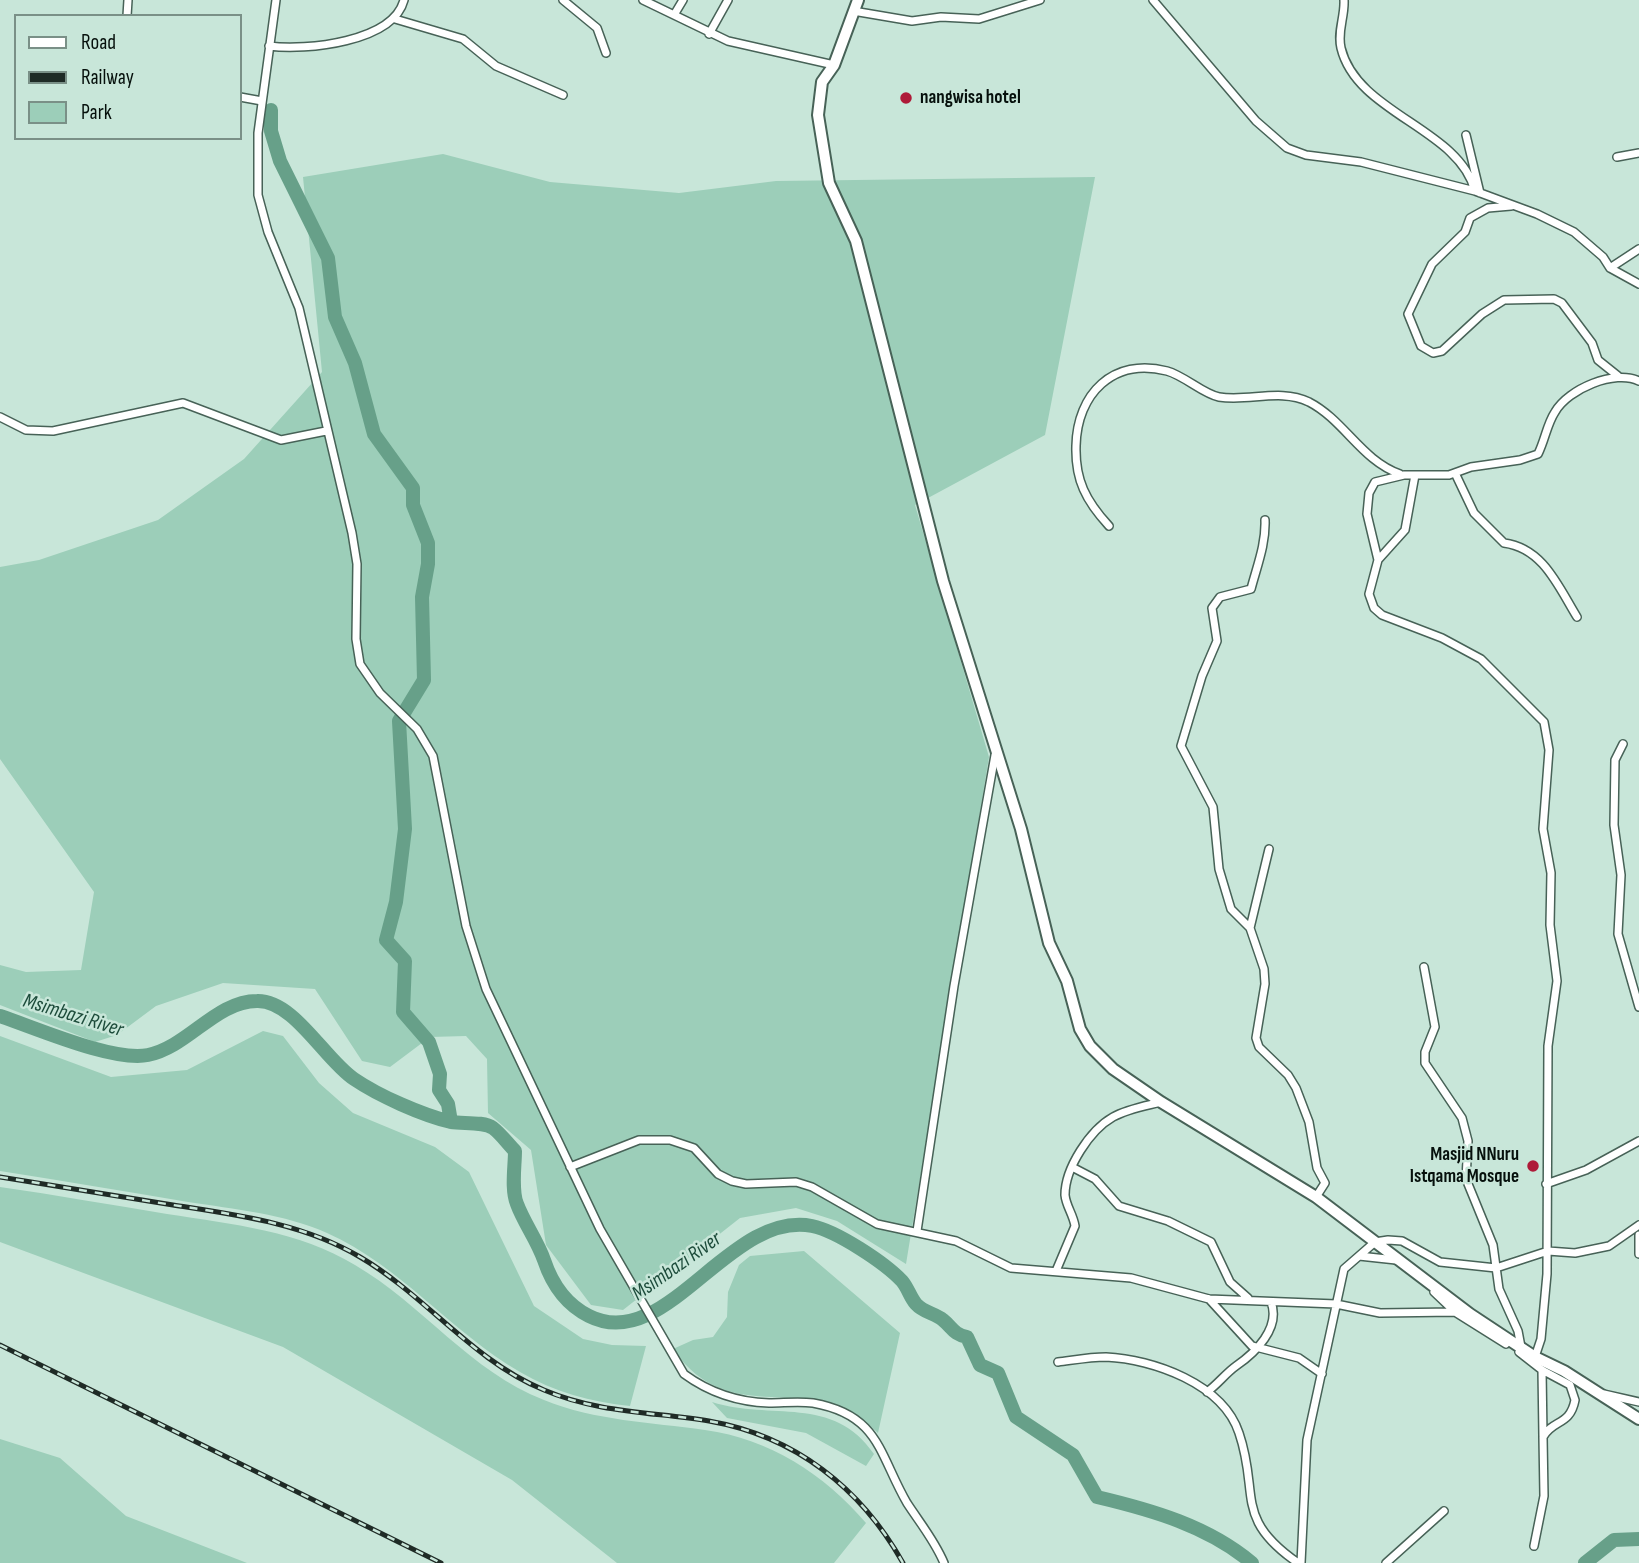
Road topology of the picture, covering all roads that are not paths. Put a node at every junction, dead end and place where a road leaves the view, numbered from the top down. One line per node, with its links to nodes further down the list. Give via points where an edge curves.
1 (276, 0): 15 (street)
2 (404, 0): 13 (street)
3 (563, 0): 16 (street, via 597,28)
4 (643, 0): 12 (street)
5 (683, 0): 12 (street)
6 (728, 0): 14 (street)
7 (1040, 0): 10 (street)
8 (1153, 0): 24 (street, via 1256,121 1287,148)
9 (1344, 0): 24 (street, via 1339,34 1350,72 1412,127 1452,153)
10 (1023, 3): 11 (street, via 979,19 912,21)
11 (856, 6): 17 (street)
12 (674, 15): 14 (street)
13 (395, 19): 15 (street, via 332,46); 18 (street, via 463,39 496,66)
14 (709, 34): 17 (street, via 762,51)
15 (269, 46): 20 (street)
16 (606, 53)
17 (834, 65): 41 (street, via 822,82 819,99 823,158 833,194 856,242 941,572)
18 (563, 95)
19 (242, 97): 20 (street)
20 (262, 100): 32 (street, via 258,195 299,308)
21 (1466, 135): 24 (street)
22 (1639, 153): 23 (street)
23 (1617, 157)
24 (1477, 192): 25 (street)
25 (1513, 206): 27 (street, via 1574,232); 29 (street, via 1488,208 1472,217 1465,232 1432,264 1408,314 1421,346 1433,353 1442,351 1506,299 1554,299 1592,343 1598,360)
26 (1639, 249): 27 (street)
27 (1610, 268): 28 (street)
28 (1639, 284)
29 (1618, 376): 30 (street); 33 (street, via 1598,381 1557,408 1538,454)
30 (1639, 381)
31 (0, 417): 32 (street, via 26,430 53,431 183,403 281,440)
32 (326, 431): 48 (street, via 355,549 360,664 425,741 440,778 466,926 486,989)
33 (1455, 473): 35 (street); 39 (street, via 1482,522 1504,543 1534,554)
34 (1404, 475): 35 (street); 37 (street, via 1381,464 1307,401 1281,396 1220,397 1164,371 1140,370 1100,382 1089,395 1079,422 1079,484); 38 (street, via 1381,479 1371,487 1367,514)
35 (1415, 475): 38 (street, via 1405,530)
36 (1265, 520): 43 (street, via 1266,540 1251,589 1220,597 1212,608 1217,641 1181,746 1213,807 1219,869 1231,909)
37 (1109, 526)
38 (1378, 560): 50 (street, via 1369,594 1374,608 1481,659 1547,730 1549,771 1543,829 1552,873 1550,925 1557,981 1548,1046)
39 (1577, 618)
40 (1623, 744): 45 (street, via 1615,760 1614,825 1621,875 1618,934)
41 (995, 749): 46 (street, via 1021,829 1049,943 1067,981 1080,1029 1114,1069); 53 (street)
42 (1269, 849): 43 (street)
43 (1250, 928): 51 (street, via 1265,976 1256,1038 1259,1047 1288,1074 1303,1105 1317,1168 1325,1183)
44 (1424, 967): 59 (street, via 1435,1027 1425,1063 1462,1118 1469,1153 1466,1179 1493,1245)
45 (1639, 1007)
46 (1161, 1102): 49 (street, via 1104,1123); 51 (street)
47 (1639, 1141): 50 (street, via 1586,1170)
48 (570, 1167): 53 (street, via 639,1140 670,1140 694,1148 718,1174 732,1181 796,1182 877,1224); 79 (street, via 684,1374 715,1393 747,1401 813,1404 850,1416 883,1449 903,1495)
49 (1072, 1167): 60 (street, via 1065,1199 1074,1226); 62 (street, via 1095,1179 1119,1206 1168,1221 1211,1242 1230,1282)
50 (1546, 1184): 56 (street)
51 (1316, 1197): 55 (street)
52 (1639, 1225): 56 (street, via 1609,1246 1574,1253)
53 (917, 1231): 60 (street, via 956,1241 1011,1268)
54 (1639, 1235): 57 (street)
55 (1375, 1242): 58 (street); 59 (street, via 1395,1239 1440,1262); 66 (street)
56 (1548, 1251): 59 (street); 68 (street, via 1541,1339)
57 (1639, 1254)
58 (1358, 1256): 64 (street, via 1341,1275); 65 (street, via 1396,1260)
59 (1496, 1268): 66 (street)
60 (1056, 1271): 61 (street, via 1139,1280)
61 (1209, 1299): 62 (street); 67 (street)
62 (1248, 1299): 63 (street)
63 (1271, 1302): 64 (street); 67 (street, via 1275,1316)
64 (1336, 1304): 65 (street, via 1380,1313); 71 (street)
65 (1455, 1312): 70 (street)
66 (1521, 1348): 68 (street)
67 (1257, 1349): 71 (street, via 1299,1358); 72 (street)
68 (1535, 1357): 73 (street)
69 (1058, 1362): 72 (street, via 1124,1359 1166,1371)
70 (1542, 1370): 76 (street); 76 (street, via 1570,1385 1575,1400 1568,1418)
71 (1322, 1374): 80 (street, via 1307,1440)
72 (1207, 1392): 80 (street, via 1232,1417 1240,1434 1248,1492 1262,1532)
73 (1596, 1392): 74 (street); 75 (street)
74 (1639, 1402)
75 (1639, 1419)
76 (1543, 1437): 78 (street, via 1544,1496)
77 (1444, 1511): 81 (street)
78 (1534, 1546)
79 (943, 1560)
80 (1300, 1563)
81 (1386, 1563)

